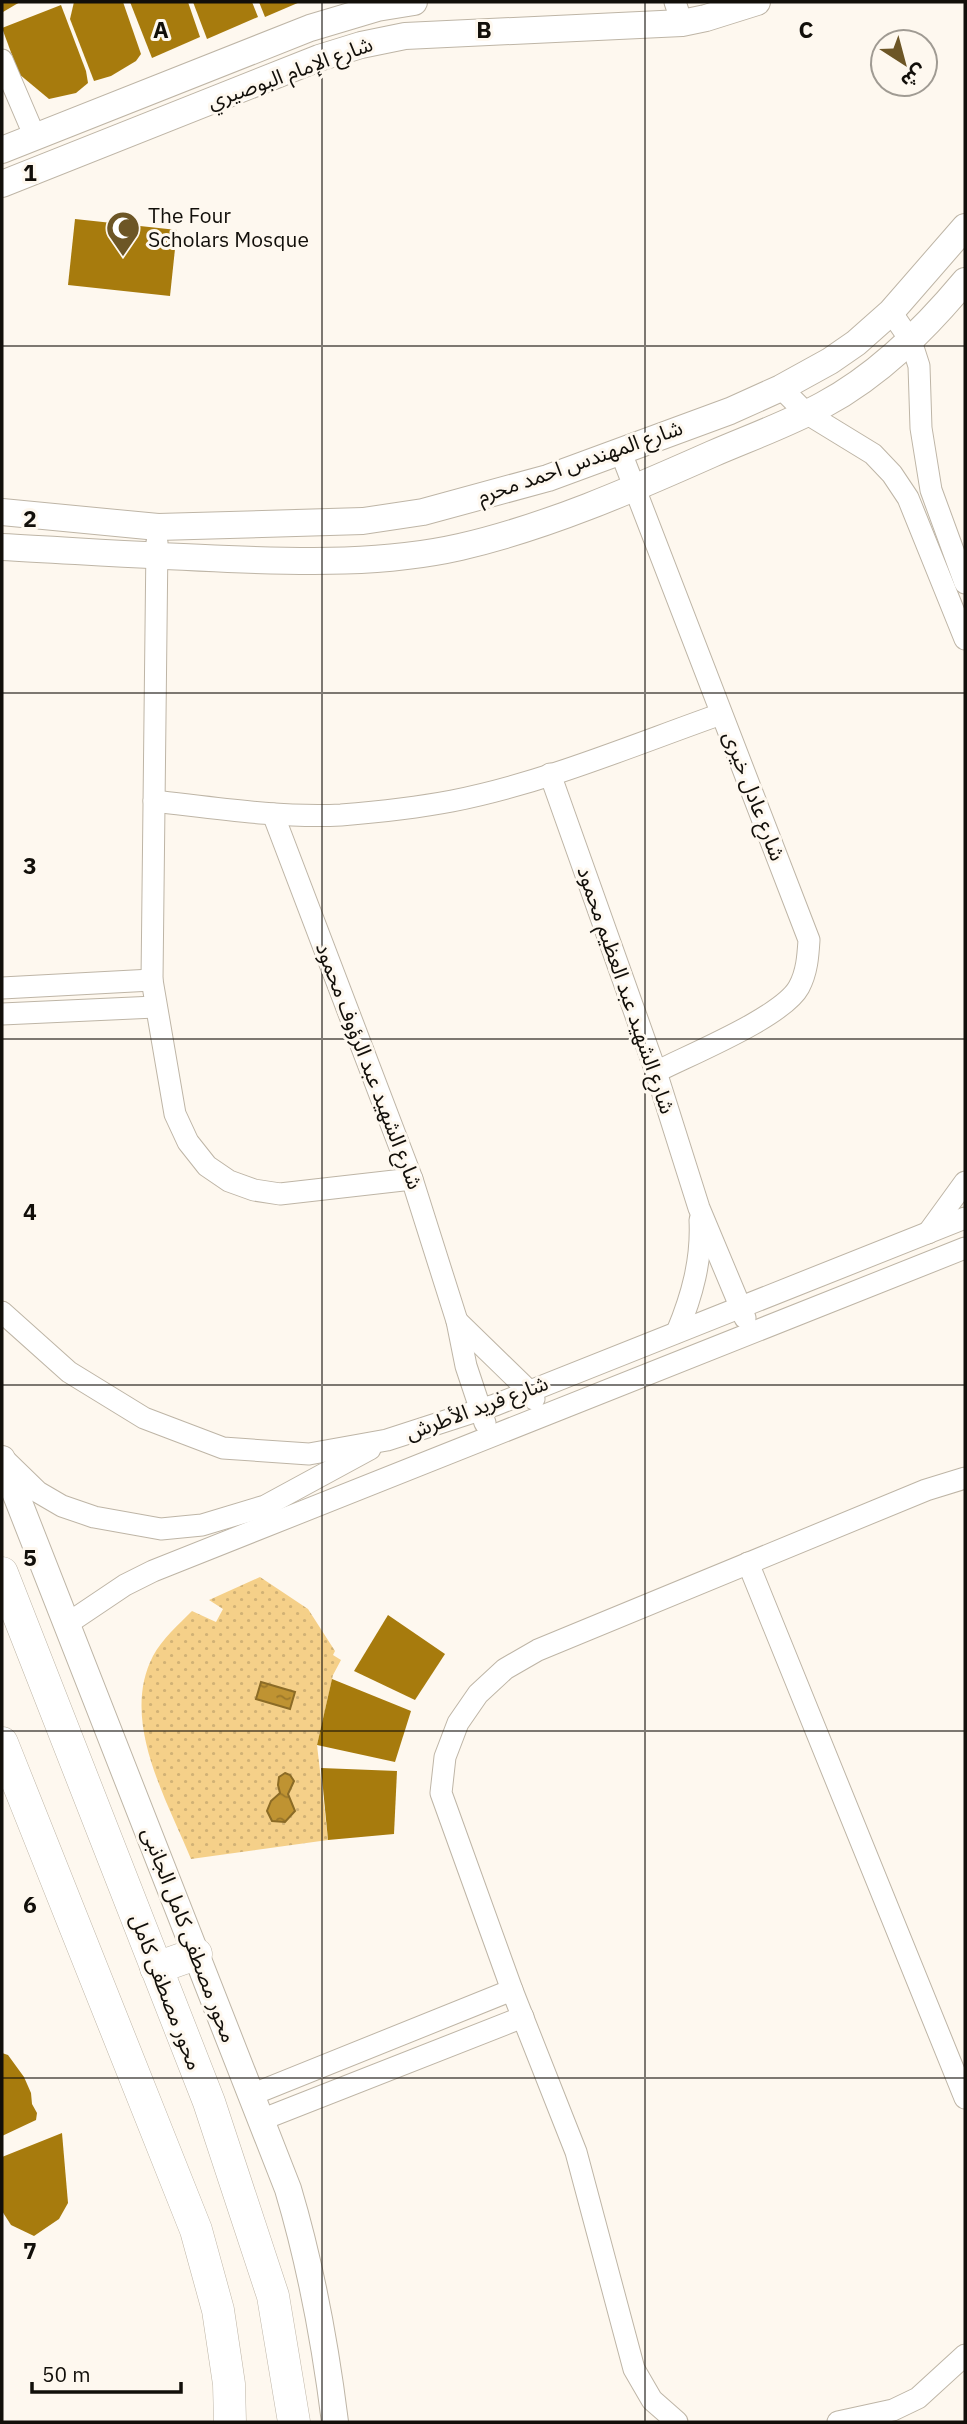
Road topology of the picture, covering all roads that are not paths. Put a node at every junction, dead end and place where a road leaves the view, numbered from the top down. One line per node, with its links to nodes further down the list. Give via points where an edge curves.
1 (412, 2): 5 (street, شارع الإمام البوصيري, via 310,28)
2 (757, 2): 3 (street, شارع الإمام البوصيري)
3 (691, 11): 7 (street, شارع الإمام البوصيري, via 405,36 361,45)
4 (2, 60): 5 (street)
5 (35, 137): 6 (street, شارع الإمام البوصيري)
6 (3, 145)
7 (2, 184)
8 (965, 227): 10 (street, شارع المهندس احمد محرم)
9 (965, 281): 11 (street, شارع المهندس احمد محرم)
10 (891, 312): 11 (street); 12 (street, شارع المهندس احمد محرم, via 830,362)
11 (911, 341): 13 (street, شارع المهندس احمد محرم, via 851,387); 16 (street, via 919,366 920,428)
12 (781, 388): 13 (street); 14 (street, شارع المهندس احمد محرم)
13 (806, 413): 15 (street, شارع المهندس احمد محرم); 17 (street, via 873,454)
14 (620, 450): 15 (street, شارع عادل خيرى); 19 (street, شارع المهندس احمد محرم, via 548,478 424,512 351,522)
15 (633, 489): 21 (street, شارع المهندس احمد محرم, via 513,532 416,554 344,561); 24 (street, شارع عادل خيرى)
16 (931, 490): 17 (street); 22 (street)
17 (908, 498): 23 (street)
18 (2, 512): 19 (street, شارع المهندس احمد محرم)
19 (158, 527): 21 (street)
20 (2, 547): 21 (street, شارع المهندس احمد محرم)
21 (157, 556): 26 (street)
22 (965, 583)
23 (963, 626)
24 (721, 714): 25 (street); 32 (street, شارع عادل خيرى, via 809,940 808,961 799,988 771,1015)
25 (550, 774): 27 (street, via 453,801 403,809); 32 (street, شارع الشهيد عبد العظيم محمود)
26 (154, 801): 27 (street); 28 (street)
27 (273, 814): 33 (street, شارع الشهيد عبد الرؤوف محمود)
28 (152, 980): 29 (street); 30 (street)
29 (2, 988)
30 (155, 1007): 31 (street); 33 (street, via 176,1114 188,1142 207,1166 229,1181 280,1194)
31 (2, 1014)
32 (656, 1072): 35 (street, شارع الشهيد عبد العظيم محمود)
33 (412, 1179): 41 (street, شارع الشهيد عبد الرؤوف محمود)
34 (965, 1182): 37 (street)
35 (699, 1208): 39 (street, شارع الشهيد عبد العظيم محمود); 42 (street, شارع الشهيد عبد العظيم محمود, via 699,1259)
36 (965, 1218): 37 (street, شارع فريد الأطرش)
37 (928, 1233): 39 (street, شارع فريد الأطرش)
38 (965, 1248): 43 (street, شارع فريد الأطرش)
39 (740, 1307): 42 (street, شارع فريد الأطرش); 43 (street, شارع الشهيد عبد العظيم محمود)
40 (2, 1312): 48 (street, شارع فريد الأطرش, via 69,1372 144,1418 223,1448 309,1454)
41 (457, 1321): 44 (street, شارع الشهيد عبد الرؤوف محمود); 45 (street, شارع الشهيد عبد الرؤوف محمود)
42 (677, 1332): 44 (street, شارع فريد الأطرش)
43 (751, 1334): 46 (street, شارع فريد الأطرش)
44 (529, 1391): 45 (street, شارع فريد الأطرش); 46 (street, via 535,1403)
45 (479, 1410): 47 (street, شارع الشهيد عبد الرؤوف محمود, via 489,1427); 48 (street, شارع فريد الأطرش)
46 (532, 1420): 47 (street, شارع فريد الأطرش)
47 (500, 1433): 53 (street, شارع فريد الأطرش, via 153,1571)
48 (387, 1440): 49 (street, via 265,1506 202,1525 161,1529 62,1506 38,1492)
49 (2, 1458): 53 (street, محور مصطفى كامل الجانبى)
50 (965, 1478): 51 (street)
51 (748, 1563): 57 (street, via 538,1650 478,1694 458,1724 445,1758 441,1793); 60 (street)
52 (2, 1573): 56 (main road, محور مصطفى كامل)
53 (67, 1624): 55 (street, محور مصطفى كامل الجانبى)
54 (2, 1743): 63 (main road, via 196,2230 218,2310)
55 (196, 1954): 56 (main road); 59 (street, محور مصطفى كامل الجانبى)
56 (156, 1968): 64 (main road, محور مصطفى كامل, via 232,2167 273,2296)
57 (512, 1990): 58 (street); 59 (street)
58 (523, 2017): 61 (street); 66 (street, via 576,2152 634,2369 652,2400)
59 (251, 2095): 61 (street, محور مصطفى كامل الجانبى)
60 (965, 2098)
61 (261, 2120): 65 (street, محور مصطفى كامل الجانبى, via 288,2189 314,2283)
62 (965, 2355): 67 (street, via 918,2398 893,2410)
63 (230, 2422)
64 (294, 2422)
65 (335, 2422)
66 (677, 2422)
67 (838, 2422)

